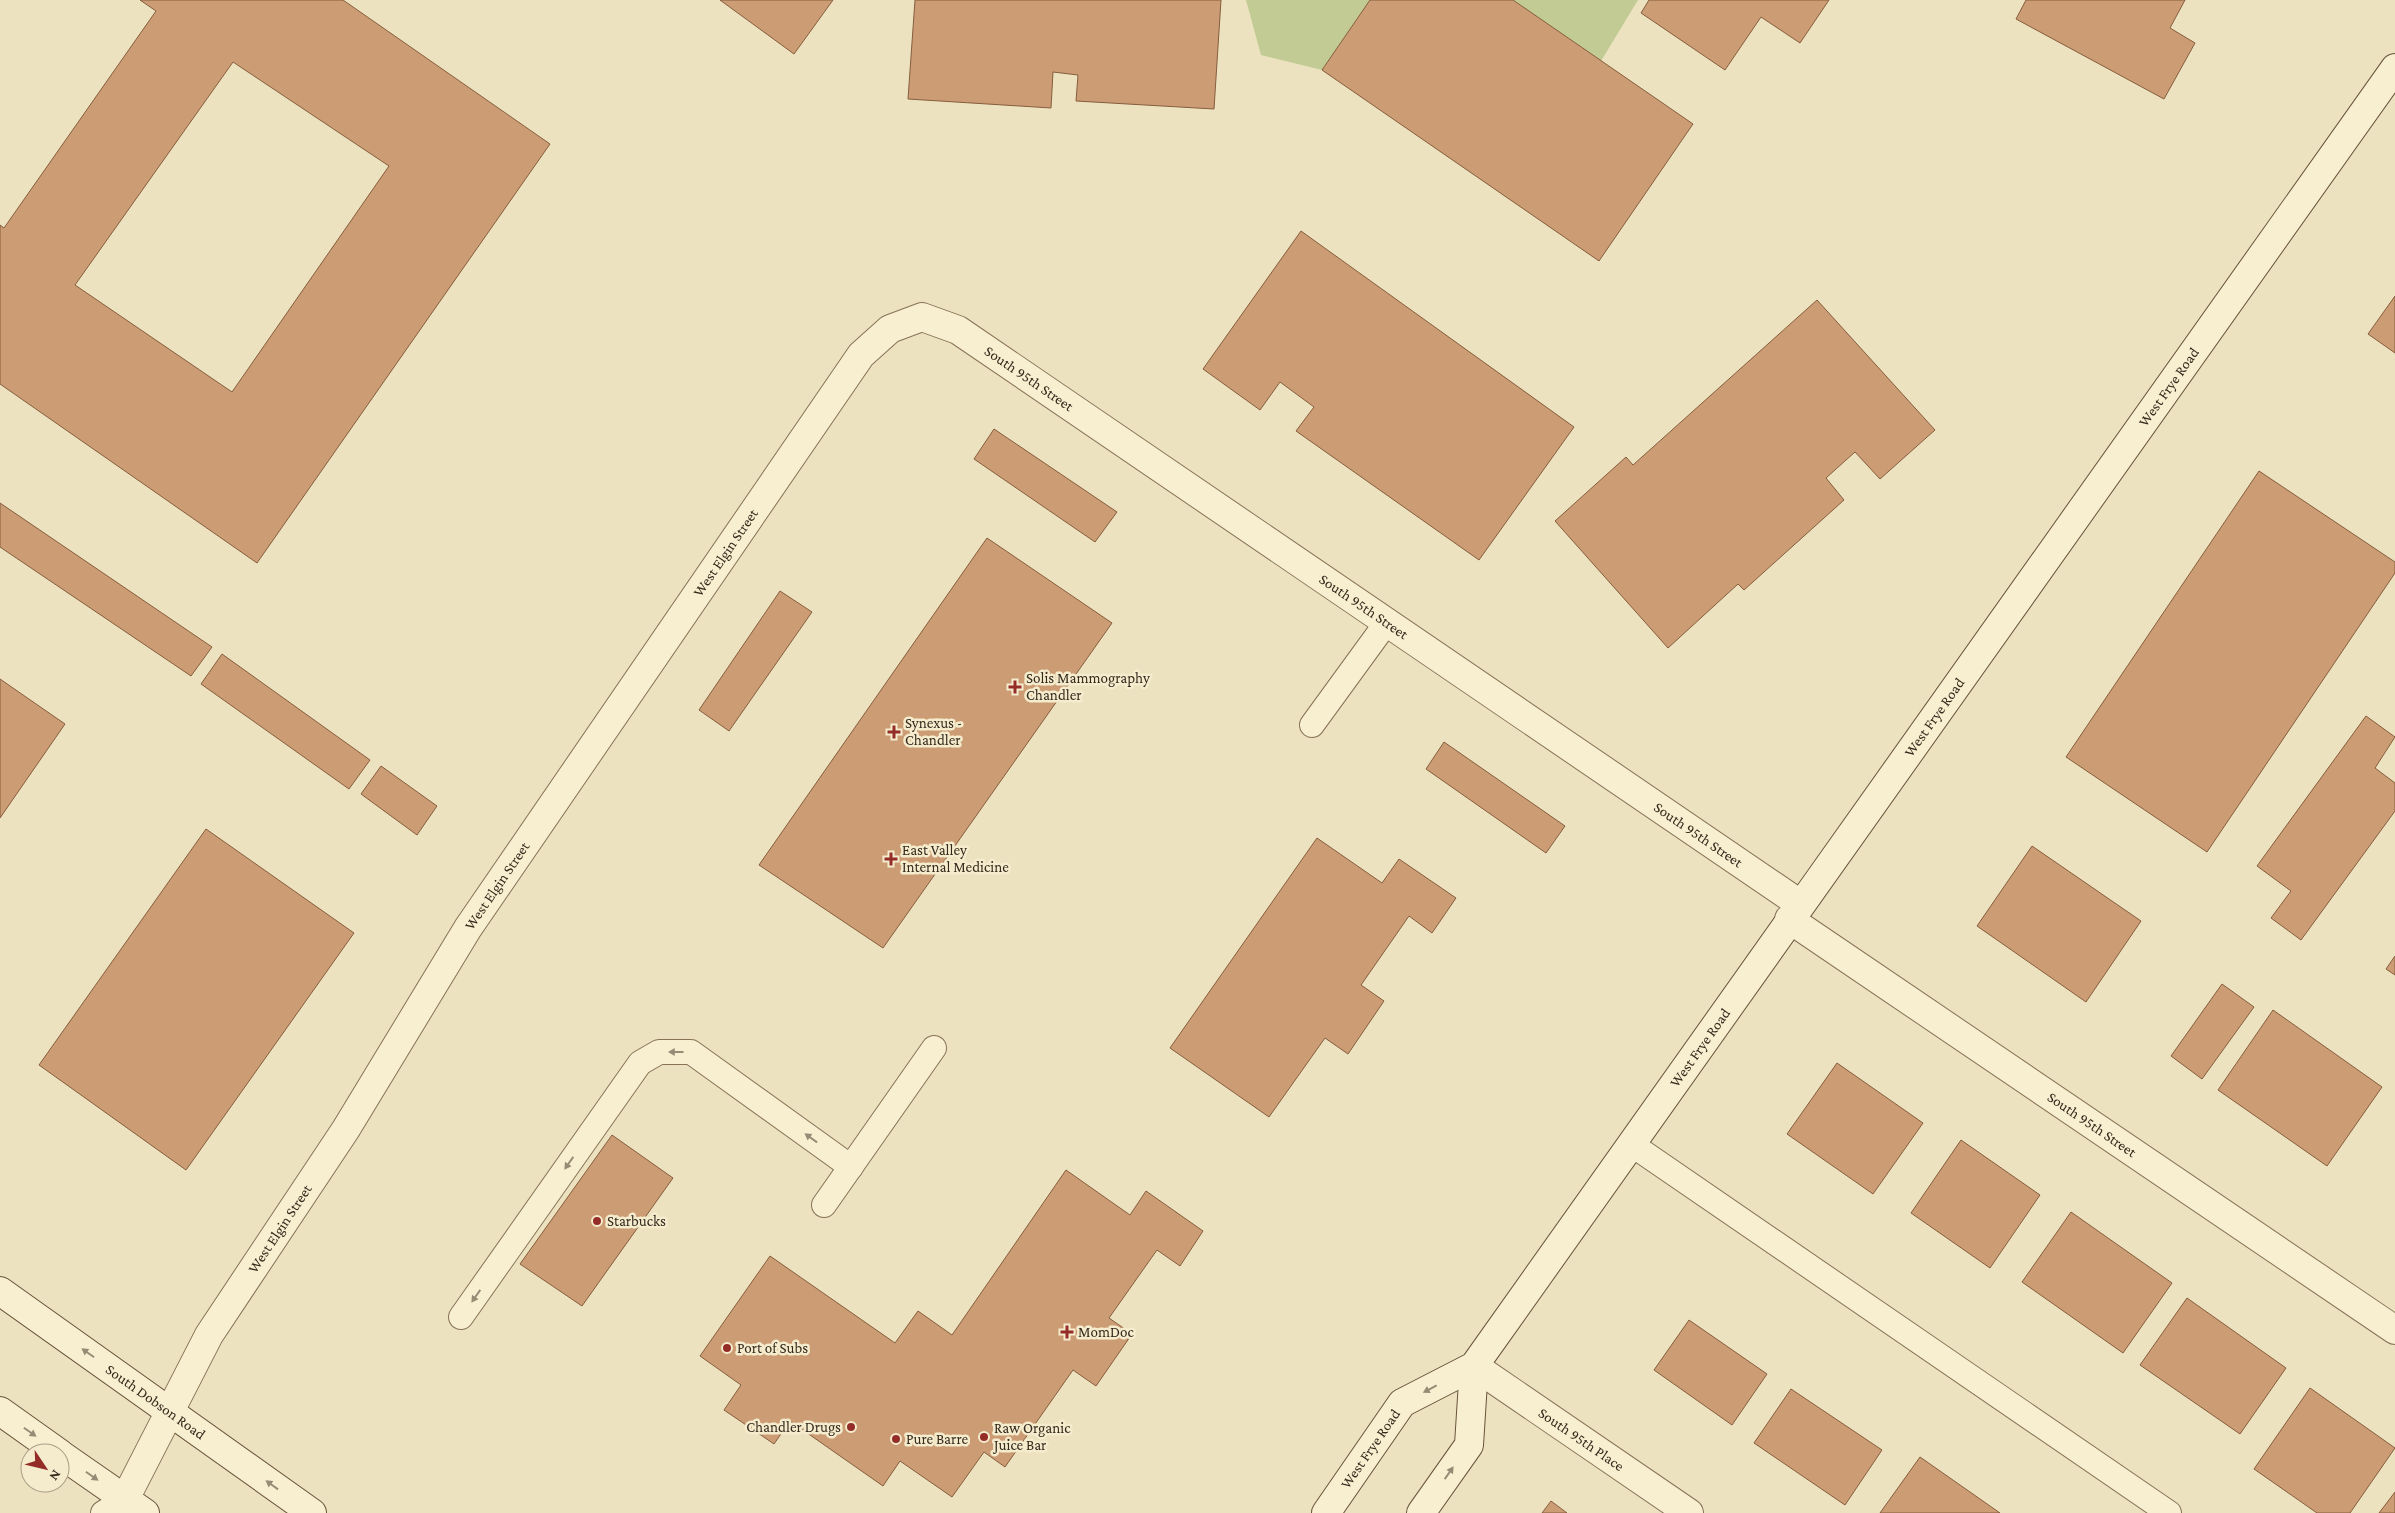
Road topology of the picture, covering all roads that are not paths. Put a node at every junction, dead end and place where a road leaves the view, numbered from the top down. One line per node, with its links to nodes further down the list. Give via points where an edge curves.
1 (2395, 68): 5 (street, West Frye Road)
2 (922, 317): 3 (street, South 95th Street, via 958,330); 15 (street, West Elgin Street, via 890,328 861,355 482,906 351,1121 210,1335)
3 (1387, 622): 4 (lane); 5 (street, South 95th Street)
4 (1312, 725)
5 (1795, 912): 7 (street, West Frye Road); 12 (street, South 95th Street)
6 (934, 1048): 8 (lane)
7 (1630, 1144): 13 (street, West Frye Road); 23 (lane)
8 (851, 1167): 9 (lane); 11 (lane, one-way to 11, via 691,1052 659,1052 640,1063)
9 (824, 1205)
10 (0, 1291): 15 (street, South Dobson Road, one-way to 10)
11 (461, 1316)
12 (2395, 1330)
13 (1474, 1366): 20 (street, West Frye Road, one-way to 20, via 1402,1403); 21 (street, one-way to 13, via 1469,1445); 22 (street, South 95th Place)
14 (0, 1411): 16 (street, one-way to 16)
15 (170, 1412): 18 (street, West Elgin Street); 19 (street, South Dobson Road, one-way to 15)
16 (46, 1443)
17 (70, 1462): 18 (street, one-way to 18)
18 (124, 1510)
19 (312, 1513)
20 (1326, 1513)
21 (1421, 1513)
22 (1688, 1513)
23 (2169, 1513)

